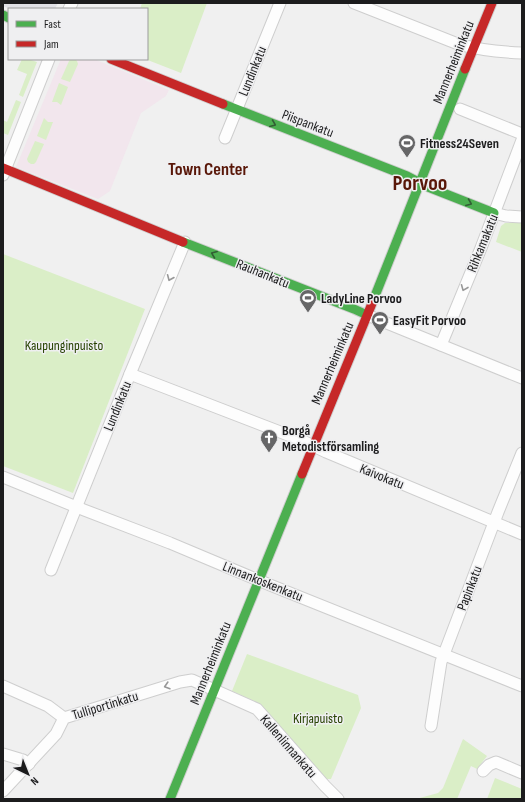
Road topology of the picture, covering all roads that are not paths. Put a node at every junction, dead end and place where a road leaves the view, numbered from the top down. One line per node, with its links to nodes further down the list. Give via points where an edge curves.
1 (280, 3): 8 (street, Lundinkatu)
2 (354, 3): 4 (street)
3 (492, 3): 4 (main road, Mannerheiminkatu)
4 (473, 48): 5 (street); 14 (main road, Mannerheiminkatu)
5 (522, 53)
6 (49, 60): 13 (street)
7 (113, 60): 8 (main road, Piispankatu)
8 (236, 110): 11 (street, Lundinkatu); 14 (main road, Piispankatu, one-way to 14)
9 (460, 110): 10 (street)
10 (522, 134)
11 (225, 138)
12 (522, 140): 15 (street, Rihkamakatu)
13 (4, 171): 17 (main road, Rauhankatu)
14 (420, 182): 15 (main road, Piispankatu, one-way to 15); 18 (main road, Mannerheiminkatu)
15 (494, 213): 16 (street); 19 (street, Rihkamakatu, one-way to 19)
16 (522, 217)
17 (185, 242): 18 (main road, Rauhankatu, one-way to 17); 20 (street, Lundinkatu, one-way to 20)
18 (367, 315): 19 (street, Rauhankatu); 22 (main road, Mannerheiminkatu)
19 (441, 345): 21 (street, Rauhankatu)
20 (130, 374): 22 (street, Kaivokatu); 25 (street, Lundinkatu)
21 (522, 378)
22 (313, 446): 26 (street, Kaivokatu); 29 (main road, Mannerheiminkatu)
23 (522, 453): 26 (street, Papinkatu)
24 (3, 476): 25 (street, Linnankoskenkatu)
25 (76, 507): 28 (street, Lundinkatu); 29 (street, Linnankoskenkatu)
26 (494, 523): 27 (street, Kaivokatu); 30 (street, Papinkatu)
27 (522, 534)
28 (51, 570)
29 (259, 580): 30 (street, Linnankoskenkatu); 33 (main road, Mannerheiminkatu)
30 (443, 655): 32 (street, Linnankoskenkatu); 35 (street, Papinkatu)
31 (3, 686): 34 (street, via 48,706)
32 (522, 686)
33 (214, 690): 34 (street, Tulliportinkatu, one-way to 34, via 192,680 180,682); 41 (main road, Mannerheiminkatu); 42 (street, Kallenlinnankatu, via 257,709)
34 (64, 718): 37 (street, Tulliportinkatu, via 56,734)
35 (431, 726)
36 (3, 754): 37 (street)
37 (29, 764): 40 (street, Tulliportinkatu)
38 (483, 771): 39 (street, via 496,762)
39 (522, 773)
40 (3, 791)
41 (170, 799)
42 (338, 799)

